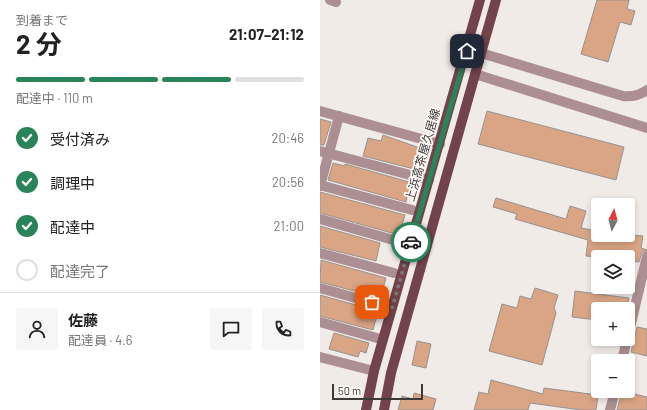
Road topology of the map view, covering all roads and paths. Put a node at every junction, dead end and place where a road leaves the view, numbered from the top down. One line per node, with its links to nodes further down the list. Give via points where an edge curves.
1 (480, 0): 9 (main road, 上浜高茶屋久居線)
2 (496, 0): 3 (main road)
3 (481, 53): 4 (main road); 5 (street, via 623,96 638,95)
4 (475, 74): 8 (street); 28 (main road, via 391,373)
5 (647, 90)
6 (320, 111): 7 (street)
7 (339, 116): 9 (street); 10 (street)
8 (647, 128)
9 (440, 144): 11 (main road, 上浜高茶屋久居線)
10 (325, 152): 11 (street); 12 (street)
11 (429, 180): 15 (main road, 上浜高茶屋久居線)
12 (320, 186): 13 (street)
13 (412, 210)
14 (320, 219): 15 (street)
15 (411, 245): 21 (main road, 上浜高茶屋久居線)
16 (320, 253): 18 (street)
17 (647, 256): 20 (street)
18 (394, 273)
19 (320, 288): 21 (street)
20 (635, 307)
21 (392, 308): 25 (main road, 上浜高茶屋久居線)
22 (320, 322): 23 (street)
23 (377, 338)
24 (320, 357): 25 (street)
25 (374, 371): 27 (main road, 上浜高茶屋久居線)
26 (613, 398): 29 (street)
27 (366, 410)
28 (384, 410)
29 (610, 410)

